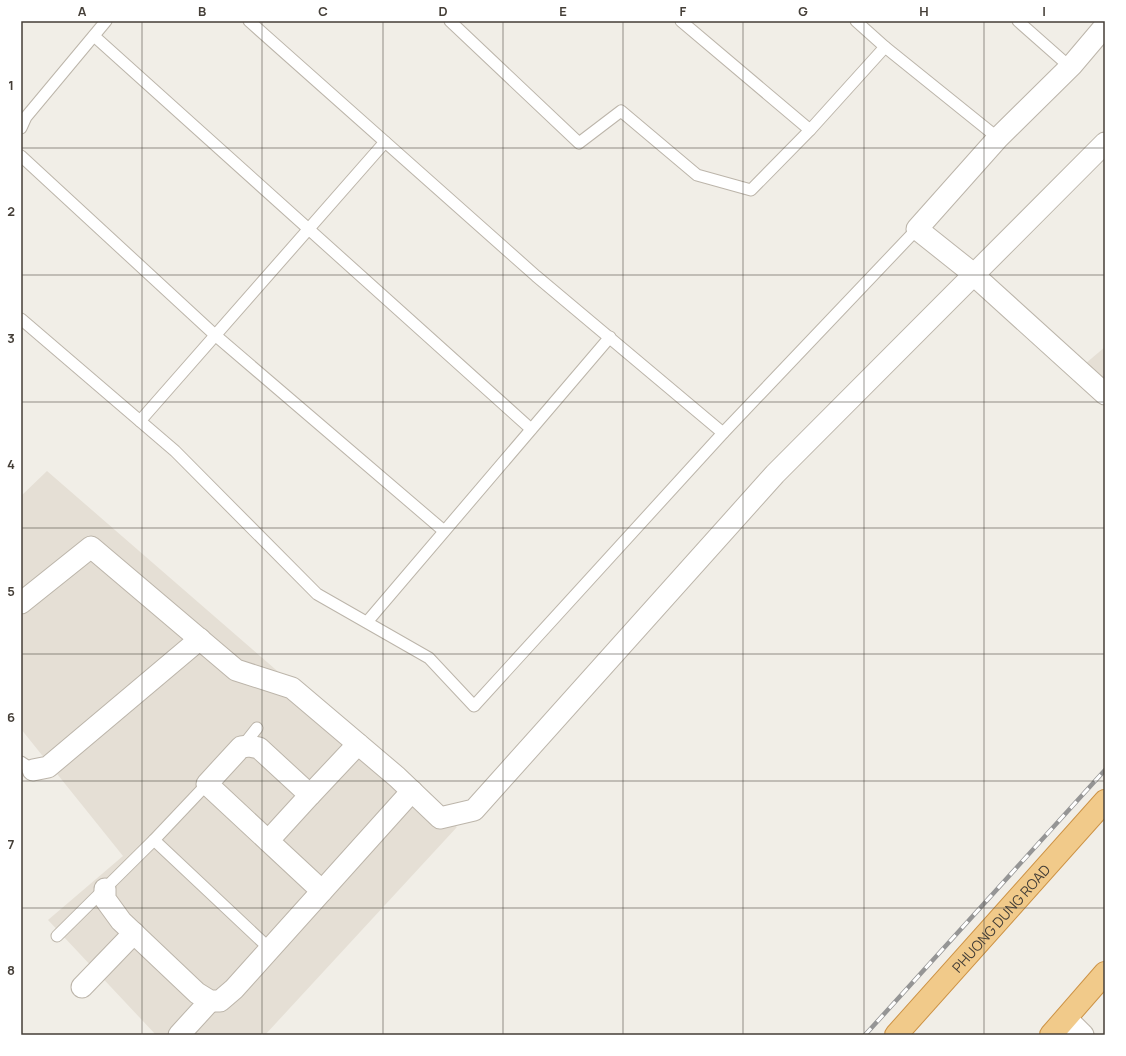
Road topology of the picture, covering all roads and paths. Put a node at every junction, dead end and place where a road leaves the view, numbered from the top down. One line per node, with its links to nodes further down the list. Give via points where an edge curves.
1 (106, 21): 8 (lane)
2 (248, 21): 14 (lane)
3 (450, 21): 12 (lane, via 579,143 621,111 697,175 751,190)
4 (681, 21): 12 (lane)
5 (856, 21): 9 (lane)
6 (1018, 21): 10 (lane)
7 (1105, 26): 10 (street)
8 (94, 36): 11 (lane, via 26,117); 17 (lane)
9 (885, 47): 12 (lane); 13 (lane)
10 (1070, 67): 13 (street)
11 (21, 128)
12 (810, 130)
13 (998, 138): 18 (street)
14 (385, 142): 17 (lane); 22 (lane, via 536,276)
15 (1105, 142): 19 (street)
16 (21, 156): 21 (lane)
17 (308, 229): 21 (lane); 25 (lane)
18 (917, 229): 19 (street); 26 (lane)
19 (973, 274): 23 (street); 36 (street, via 775,474 474,810 440,818)
20 (21, 319): 24 (lane)
21 (215, 336): 24 (lane); 27 (lane)
22 (610, 337): 25 (lane); 26 (lane)
23 (1105, 394)
24 (140, 421): 29 (lane, via 175,450 317,594)
25 (531, 429): 27 (lane)
26 (723, 433): 29 (lane, via 474,706 429,658)
27 (444, 531): 29 (lane)
28 (21, 603): 30 (street, via 91,547)
29 (366, 622)
30 (200, 639): 32 (street, via 236,670 292,688); 34 (street, via 48,767)
31 (257, 728): 33 (lane)
32 (358, 744): 36 (street); 37 (street)
33 (241, 747): 35 (street); 37 (street, via 259,748)
34 (27, 766)
35 (207, 784): 39 (lane); 40 (street)
36 (412, 791): 42 (street)
37 (310, 795): 40 (street)
38 (1105, 800): 51 (highway, PHUONG DUNG ROAD)
39 (154, 840): 41 (lane); 45 (lane)
40 (268, 841): 42 (street)
41 (105, 889): 43 (street, via 105,899 110,908); 44 (lane)
42 (322, 891): 45 (street)
43 (134, 933): 47 (street); 48 (street)
44 (57, 936)
45 (270, 949): 48 (street, via 228,995 220,1001)
46 (1105, 973): 49 (highway)
47 (82, 987)
48 (210, 1001): 50 (street)
49 (1066, 1018): 52 (highway); 53 (street)
50 (179, 1035)
51 (896, 1035)
52 (1051, 1035)
53 (1083, 1035)

